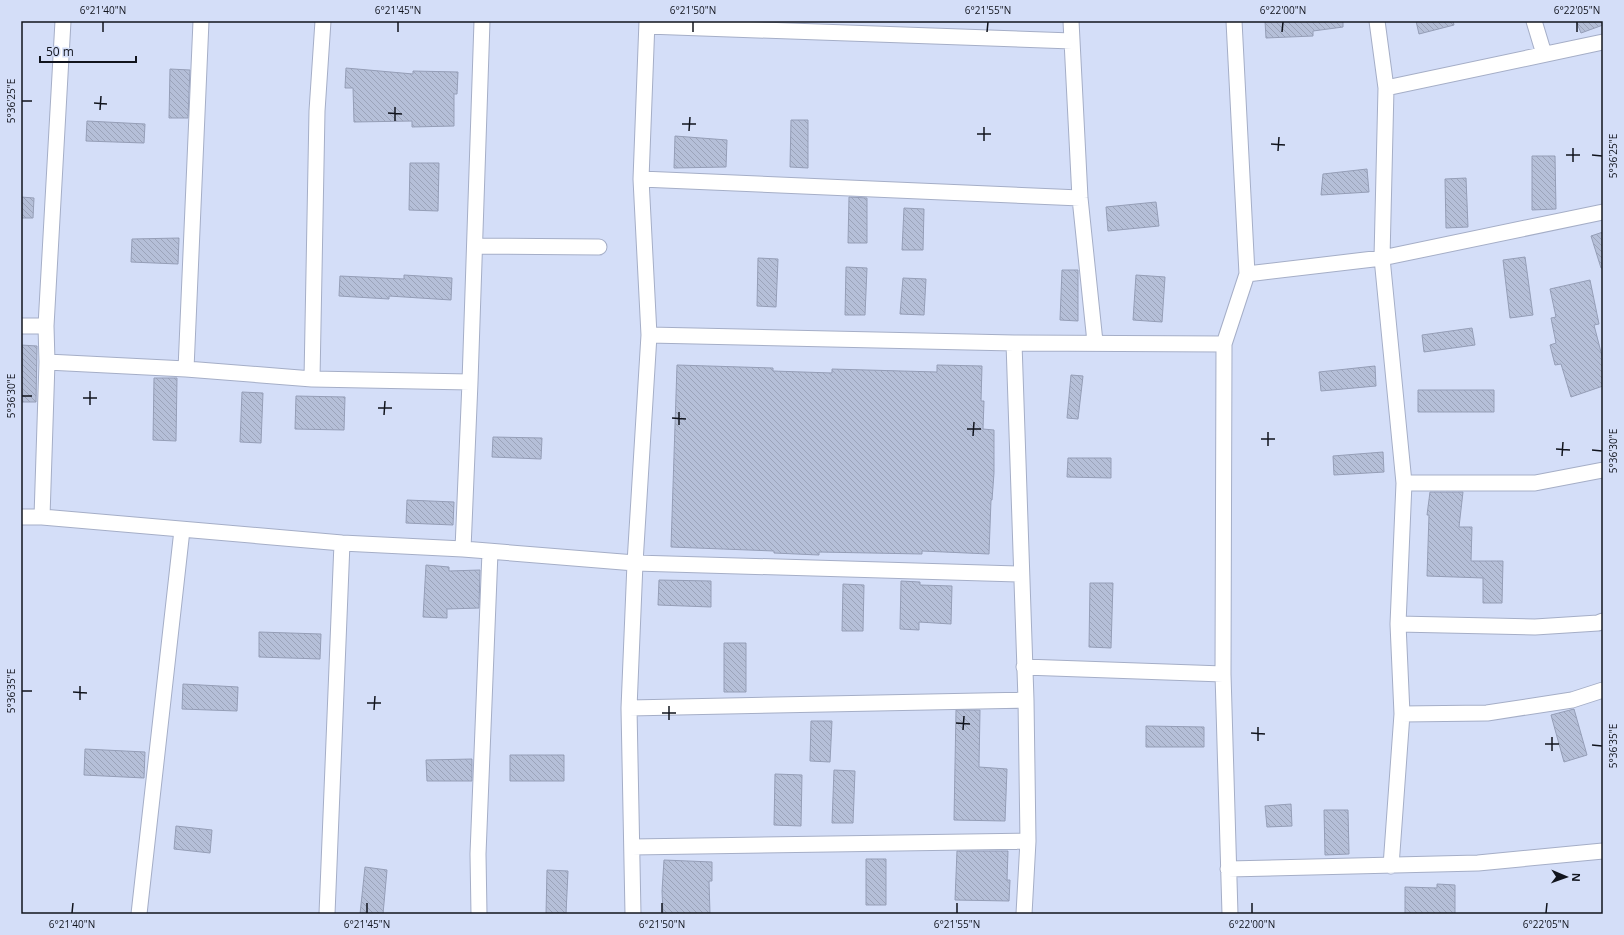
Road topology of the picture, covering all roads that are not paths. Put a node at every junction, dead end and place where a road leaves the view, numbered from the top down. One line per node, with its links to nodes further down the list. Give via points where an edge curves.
1 (63, 21): 22 (street)
2 (201, 21): 28 (street)
3 (323, 21): 29 (street, via 317,111)
4 (482, 21): 17 (street)
5 (1071, 21): 10 (street)
6 (1234, 21): 20 (street)
7 (1377, 21): 13 (street)
8 (1534, 21): 12 (street)
9 (647, 24): 10 (street); 14 (street)
10 (1072, 41): 15 (street)
11 (1603, 42): 12 (street)
12 (1544, 54): 13 (street)
13 (1386, 88): 19 (street)
14 (641, 180): 15 (street); 23 (street)
15 (1080, 198): 24 (street)
16 (1603, 212): 19 (street)
17 (475, 246): 18 (street); 30 (street)
18 (599, 247)
19 (1382, 258): 20 (street); 32 (street)
20 (1247, 274): 26 (street)
21 (21, 326): 22 (street)
22 (46, 326): 27 (street)
23 (649, 335): 25 (street); 39 (street)
24 (1095, 342): 25 (street); 26 (street)
25 (1014, 343): 40 (street)
26 (1224, 344): 44 (street)
27 (47, 362): 28 (street); 34 (street)
28 (186, 368): 29 (street)
29 (312, 379): 30 (street)
30 (470, 382): 37 (street)
31 (1603, 470): 32 (street, via 1534,482)
32 (1404, 483): 42 (street)
33 (21, 517): 34 (street)
34 (42, 517): 35 (street)
35 (182, 530): 36 (street); 54 (street)
36 (342, 543): 37 (street); 55 (street)
37 (463, 549): 38 (street)
38 (490, 552): 39 (street); 56 (street, via 478,854)
39 (635, 563): 40 (street); 47 (street)
40 (1021, 574): 43 (street)
41 (1603, 621): 42 (street, via 1535,627)
42 (1398, 624): 48 (street)
43 (1024, 667): 44 (street); 46 (street)
44 (1223, 674): 53 (street)
45 (1603, 690): 48 (street, via 1572,700 1487,713)
46 (1026, 700): 47 (street); 49 (street)
47 (629, 708): 50 (street)
48 (1402, 714): 52 (street)
49 (1028, 841): 50 (street); 58 (street)
50 (632, 847): 57 (street)
51 (1603, 851): 52 (street, via 1478,863)
52 (1391, 866): 53 (street)
53 (1228, 869): 59 (street)
54 (139, 914)
55 (327, 914)
56 (479, 914)
57 (633, 914)
58 (1024, 914)
59 (1230, 914)

